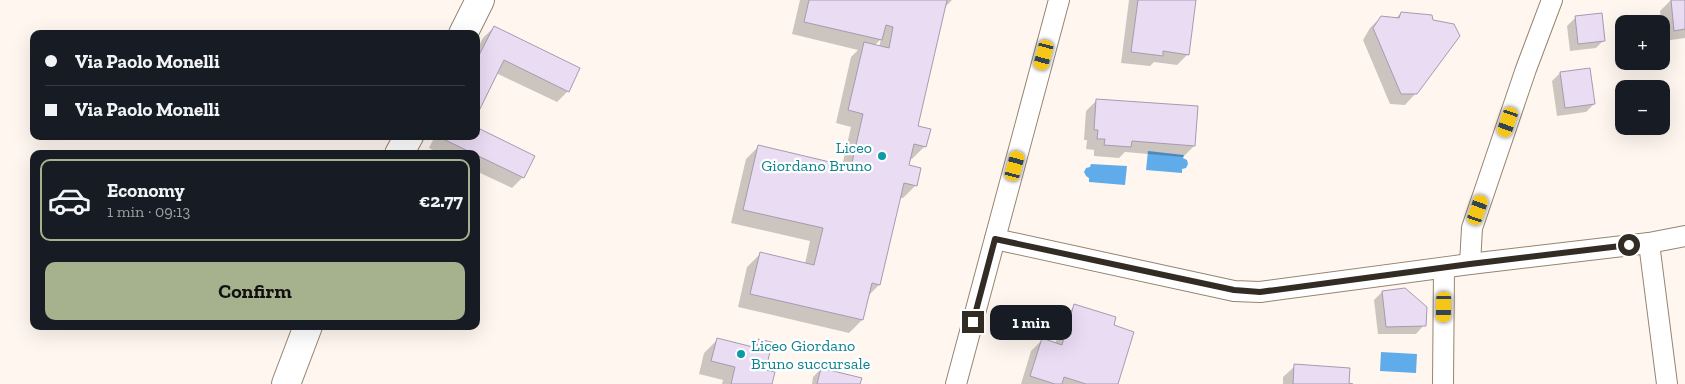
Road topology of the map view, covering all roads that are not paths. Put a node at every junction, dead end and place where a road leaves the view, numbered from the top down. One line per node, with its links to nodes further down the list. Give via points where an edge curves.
1 (480, 0): 4 (street)
2 (1059, 0): 6 (street)
3 (1552, 0): 8 (street, via 1472,228)
4 (465, 30)
5 (1685, 236): 7 (street)
6 (995, 239): 9 (street, via 1234,290 1260,292); 12 (street)
7 (1649, 243): 8 (street); 14 (street)
8 (1470, 264): 9 (street)
9 (1444, 268): 13 (street)
10 (306, 330): 11 (street)
11 (286, 384)
12 (956, 384)
13 (1443, 384)
14 (1667, 384)

